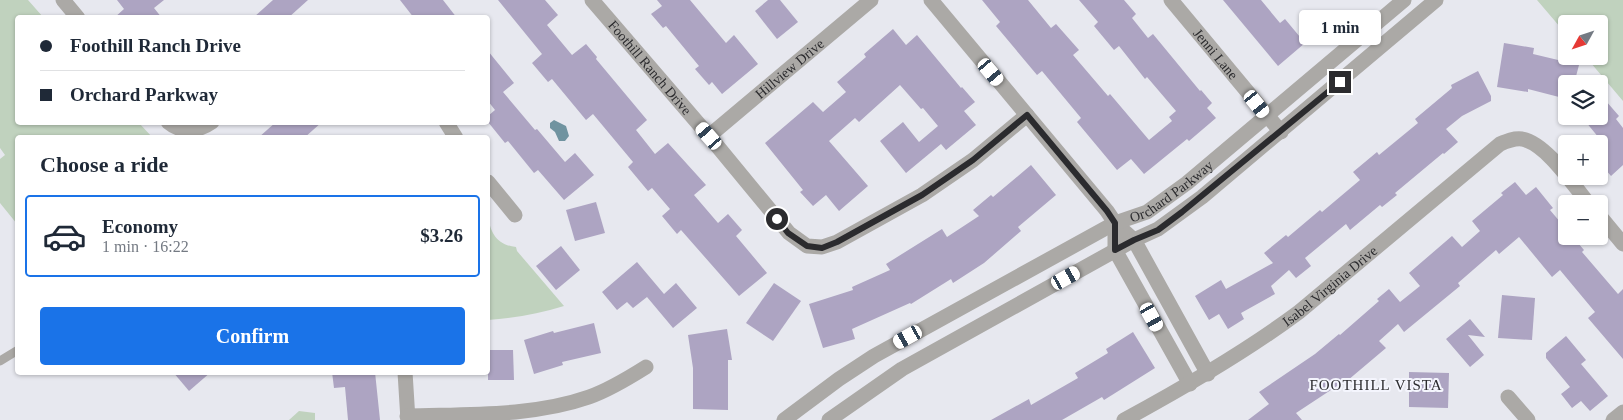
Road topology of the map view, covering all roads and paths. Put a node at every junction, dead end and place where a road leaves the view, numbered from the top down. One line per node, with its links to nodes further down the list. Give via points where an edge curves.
1 (63, 0): 8 (street)
2 (592, 0): 14 (street, Foothill Ranch Drive)
3 (871, 0): 14 (street, Hillview Drive)
4 (930, 0): 9 (street)
5 (1170, 0): 10 (street, Jenni Lane)
6 (1404, 0): 10 (street, Orchard Parkway)
7 (1436, 0): 13 (street, Orchard Parkway)
8 (76, 15)
9 (1027, 115): 14 (street, Foothill Ranch Drive, via 973,160 922,195 822,248 807,246 788,233); 18 (street)
10 (1267, 116): 13 (street, Jenni Lane); 18 (street, Orchard Parkway, via 1167,198 1147,212)
11 (174, 125): 12 (street, via 185,131 203,129)
12 (208, 125)
13 (1280, 132): 20 (street, Orchard Parkway, via 1158,230)
14 (709, 136)
15 (490, 184): 17 (street)
16 (1581, 195): 26 (street, Isabel Virginia Drive, via 1539,147 1522,139 1500,144 1299,312)
17 (515, 215)
18 (1115, 223): 20 (street); 22 (street); 32 (street, Orchard Parkway, via 874,356)
19 (1608, 226): 21 (street)
20 (1134, 240): 22 (street, Orchard Parkway); 26 (street)
21 (1623, 244)
22 (1115, 250): 28 (street); 33 (street, Orchard Parkway, via 902,369)
23 (15, 352): 24 (lane)
24 (0, 362)
25 (646, 367): 31 (street, via 618,385 553,406 497,414)
26 (1208, 374): 28 (street, Isabel Virginia Drive)
27 (405, 375): 31 (street)
28 (1190, 384): 34 (street, Isabel Virginia Drive)
29 (1508, 396): 35 (street)
30 (1623, 412): 36 (street)
31 (407, 418)
32 (784, 420)
33 (829, 420)
34 (1124, 420)
35 (1528, 420)
36 (1613, 420)

